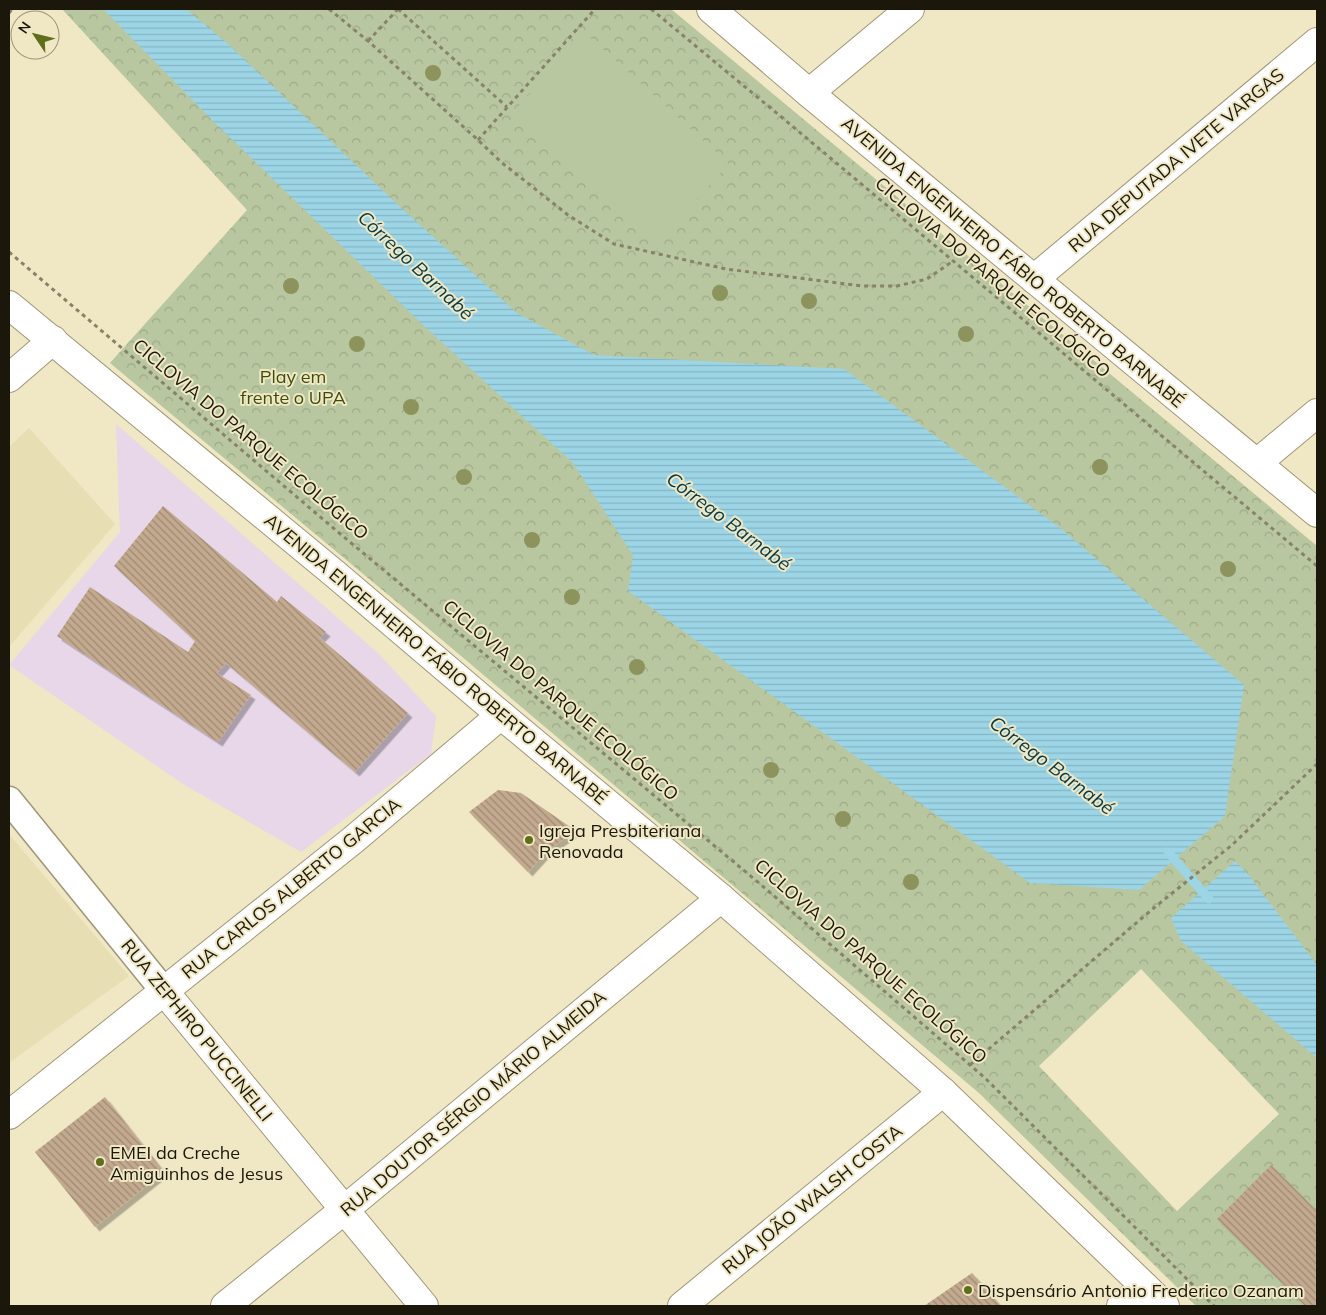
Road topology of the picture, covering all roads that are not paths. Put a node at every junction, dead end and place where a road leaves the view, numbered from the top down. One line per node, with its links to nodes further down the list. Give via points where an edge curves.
1 (711, 9): 4 (street, AVENIDA ENGENHEIRO FÁBIO ROBERTO BARNABÉ)
2 (910, 9): 4 (street)
3 (1317, 42): 5 (street, RUA DEPUTADA IVETE VARGAS)
4 (809, 93): 5 (street, AVENIDA ENGENHEIRO FÁBIO ROBERTO BARNABÉ)
5 (1034, 278): 10 (street, AVENIDA ENGENHEIRO FÁBIO ROBERTO BARNABÉ)
6 (9, 305): 7 (street, AVENIDA ENGENHEIRO FÁBIO ROBERTO BARNABÉ)
7 (52, 340): 8 (street); 12 (street, AVENIDA ENGENHEIRO FÁBIO ROBERTO BARNABÉ)
8 (9, 378)
9 (1317, 413): 10 (street)
10 (1257, 463): 11 (street, AVENIDA ENGENHEIRO FÁBIO ROBERTO BARNABÉ)
11 (1317, 513)
12 (501, 715): 14 (street, AVENIDA ENGENHEIRO FÁBIO ROBERTO BARNABÉ); 15 (street, RUA CARLOS ALBERTO GARCIA, via 353,840)
13 (9, 800): 15 (street, RUA ZEPHIRO PUCCINELLI)
14 (721, 898): 16 (street, AVENIDA ENGENHEIRO FÁBIO ROBERTO BARNABÉ); 18 (street, RUA DOUTOR SÉRGIO MÁRIO ALMEIDA)
15 (164, 991): 17 (street, RUA CARLOS ALBERTO GARCIA); 18 (street, RUA ZEPHIRO PUCCINELLI)
16 (943, 1092): 19 (street, AVENIDA ENGENHEIRO FÁBIO ROBERTO BARNABÉ); 22 (street, RUA JOÃO WALSH COSTA)
17 (9, 1115)
18 (344, 1210): 20 (street, RUA DOUTOR SÉRGIO MÁRIO ALMEIDA); 21 (street, RUA ZEPHIRO PUCCINELLI)
19 (1146, 1286): 23 (street); 24 (street, AVENIDA ENGENHEIRO FÁBIO ROBERTO BARNABÉ)
20 (225, 1306)
21 (424, 1306)
22 (682, 1306)
23 (1121, 1306)
24 (1165, 1306)

